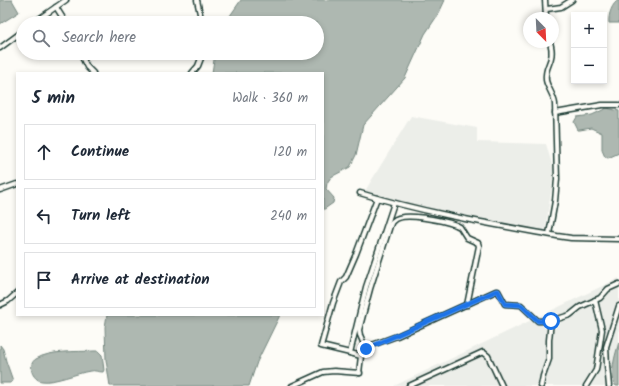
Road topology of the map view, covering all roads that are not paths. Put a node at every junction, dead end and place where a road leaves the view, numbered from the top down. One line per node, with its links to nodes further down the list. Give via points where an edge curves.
1 (66, 0): 5 (street)
2 (197, 0): 9 (street)
3 (545, 0): 6 (street)
4 (572, 0): 6 (street, via 561,7)
5 (56, 7): 7 (street); 8 (street)
6 (546, 10)
7 (43, 16)
8 (62, 16)
9 (200, 16)
10 (16, 36): 11 (street)
11 (0, 48)
12 (552, 48): 18 (street, via 546,80 554,99)
13 (84, 60): 15 (street)
14 (201, 60): 16 (street)
15 (92, 72)
16 (193, 72)
17 (619, 105): 18 (street)
18 (555, 112): 24 (street, via 557,179)
19 (16, 184): 20 (street)
20 (0, 190)
21 (360, 193): 22 (street)
22 (377, 198): 23 (street); 34 (street, via 356,254 333,303 321,346)
23 (394, 204): 24 (street); 34 (street, via 366,287)
24 (549, 234): 25 (street, via 571,238)
25 (619, 239)
26 (619, 284): 28 (street)
27 (16, 294): 29 (street)
28 (595, 300): 32 (street, via 570,315); 41 (street, via 602,330 596,370)
29 (0, 305)
30 (467, 305): 32 (street, via 498,291 505,304 521,305 538,321); 33 (street); 33 (street, via 478,243 467,238 456,225 408,217 397,218 390,226 363,313 359,330)
31 (619, 306): 42 (street, via 606,347)
32 (551, 321): 40 (street, via 549,359)
33 (366, 349): 35 (street)
34 (350, 353): 35 (street)
35 (361, 356): 37 (street, via 360,373 323,372)
36 (416, 385): 38 (street); 39 (street, via 483,352 486,353)
37 (292, 386)
38 (409, 386)
39 (502, 386)
40 (541, 386)
41 (586, 386)
42 (609, 386)

